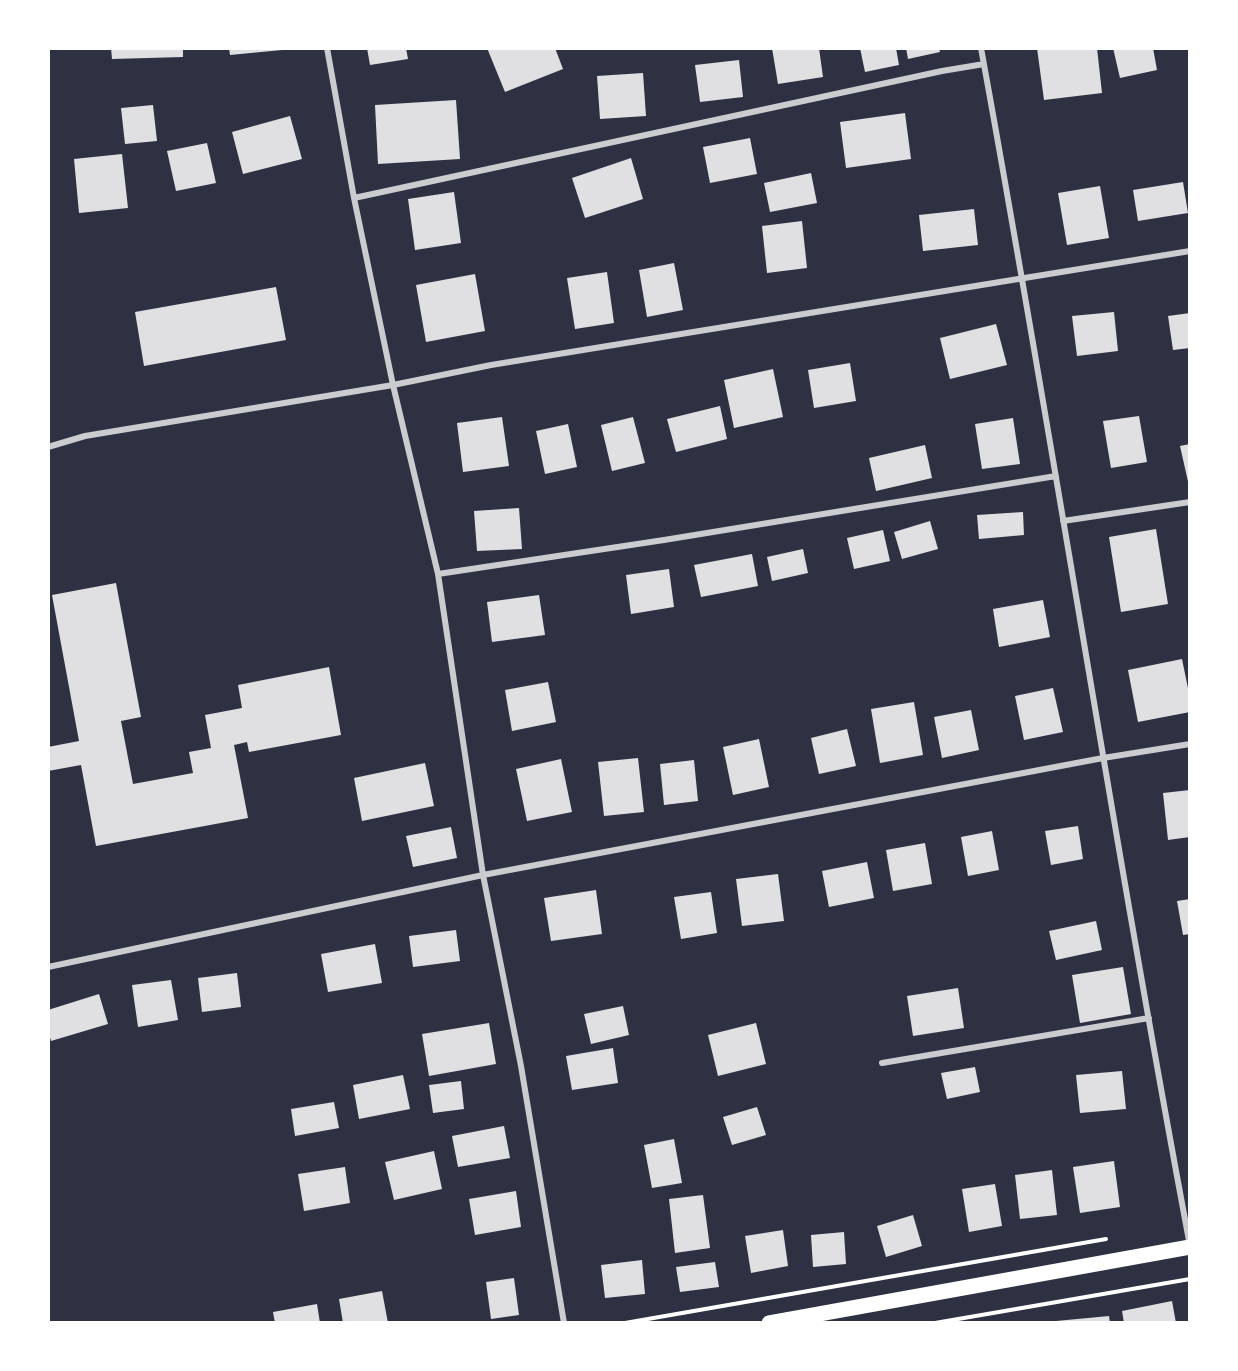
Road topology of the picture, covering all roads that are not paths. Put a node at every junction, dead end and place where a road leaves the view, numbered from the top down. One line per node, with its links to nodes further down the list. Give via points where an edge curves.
1 (327, 48): 4 (street)
2 (981, 48): 3 (street)
3 (984, 64): 4 (street); 6 (street)
4 (354, 198): 7 (street)
5 (1190, 251): 6 (street)
6 (1023, 279): 7 (street, via 491,365); 9 (street)
7 (393, 385): 8 (street, via 85,436); 12 (street)
8 (48, 447)
9 (1056, 476): 11 (street); 12 (street)
10 (1190, 502): 11 (street)
11 (1063, 521): 14 (street)
12 (438, 574): 15 (street)
13 (1190, 744): 14 (street)
14 (1103, 759): 15 (street); 17 (street)
15 (483, 875): 16 (street); 20 (street, via 521,1066)
16 (48, 967)
17 (1149, 1018): 18 (street); 19 (street)
18 (882, 1063)
19 (1190, 1247): 21 (main road)
20 (564, 1323)
21 (769, 1323)

